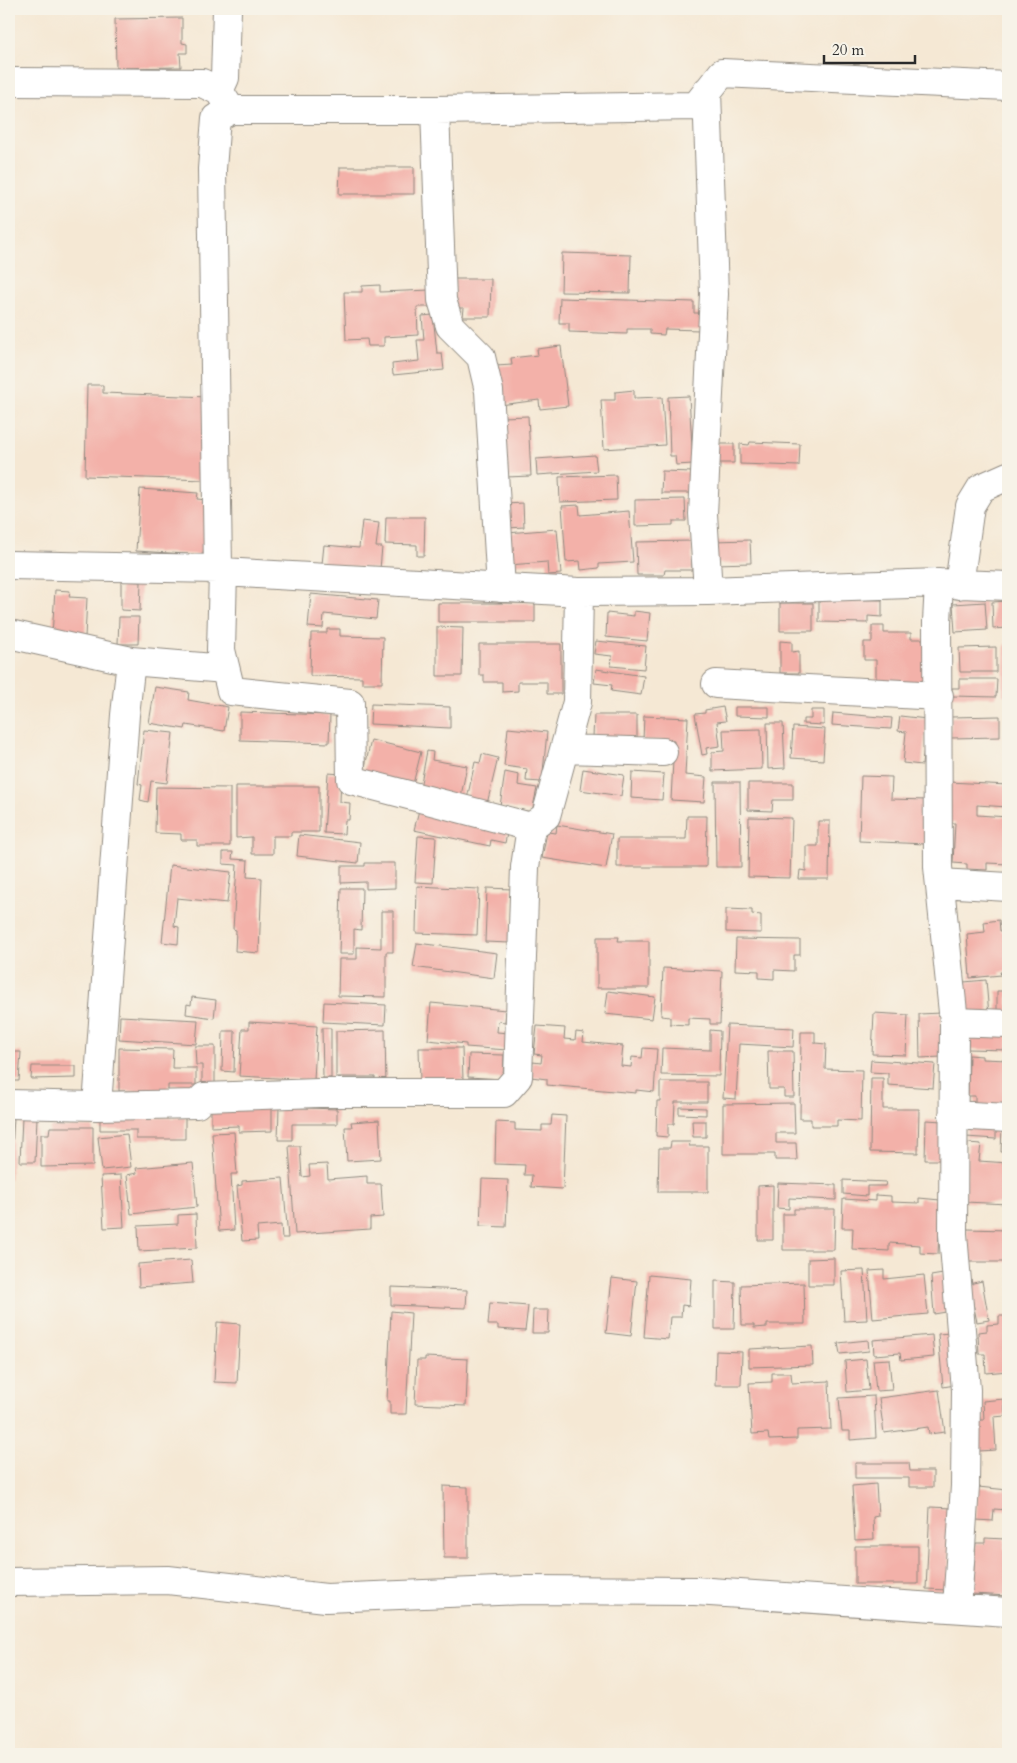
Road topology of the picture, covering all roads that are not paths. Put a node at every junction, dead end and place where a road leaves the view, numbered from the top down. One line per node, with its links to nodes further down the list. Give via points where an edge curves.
1 (227, 9): 5 (street)
2 (9, 82): 5 (street, via 202,83)
3 (1008, 86): 4 (street, via 722,73)
4 (708, 91): 6 (street, via 696,106); 13 (street, via 714,294 703,514)
5 (225, 100): 6 (street); 9 (street, via 216,118 212,169)
6 (435, 110): 12 (street, via 442,300 450,326 481,357 489,391)
7 (1008, 476): 10 (street, via 981,488 970,506)
8 (9, 565): 9 (street)
9 (221, 571): 12 (street); 17 (street, via 220,650)
10 (949, 584): 11 (street); 13 (street); 19 (street, via 937,622)
11 (1008, 586)
12 (501, 588): 14 (street)
13 (708, 591): 14 (street)
14 (579, 592): 20 (street, via 577,702)
15 (9, 634): 16 (street)
16 (132, 661): 17 (street); 28 (street)
17 (225, 669): 22 (street, via 231,691 350,703 351,780)
18 (716, 684): 19 (street)
19 (939, 696): 23 (street)
20 (565, 749): 21 (street); 22 (street, via 546,816)
21 (664, 752)
22 (531, 826): 28 (street, via 525,867 518,1077 504,1092 204,1096 197,1104)
23 (940, 883): 24 (street); 25 (street)
24 (1008, 887)
25 (954, 1022): 26 (street); 29 (street)
26 (1008, 1024)
27 (9, 1104): 28 (street)
28 (97, 1106)
29 (953, 1115): 30 (street); 32 (street, via 953,1234 966,1390 965,1486)
30 (1008, 1118)
31 (9, 1582): 32 (street, via 168,1580 326,1598 525,1590 695,1591)
32 (957, 1608): 33 (street)
33 (1008, 1612)

